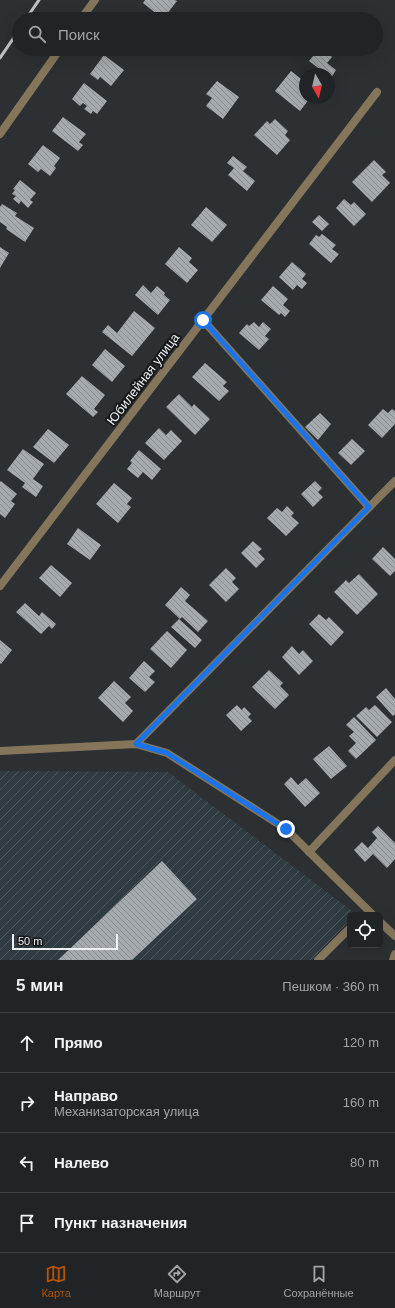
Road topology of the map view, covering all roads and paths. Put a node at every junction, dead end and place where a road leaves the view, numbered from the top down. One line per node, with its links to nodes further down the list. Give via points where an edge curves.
1 (95, 0): 2 (street)
2 (86, 12)
3 (55, 56): 5 (street)
4 (377, 92): 6 (street, Юбилейная улица)
5 (0, 134)
6 (203, 320): 8 (street); 9 (street, Юбилейная улица)
7 (395, 481): 8 (street)
8 (369, 507): 10 (street)
9 (0, 586)
10 (136, 744): 11 (street); 13 (street, via 167,753 286,829)
11 (0, 750)
12 (395, 760): 13 (street)
13 (309, 852): 14 (street)
14 (367, 912)
15 (383, 925): 17 (street)
16 (347, 931): 19 (street)
17 (395, 936)
18 (395, 954): 20 (street)
19 (318, 960)
20 (393, 960)

